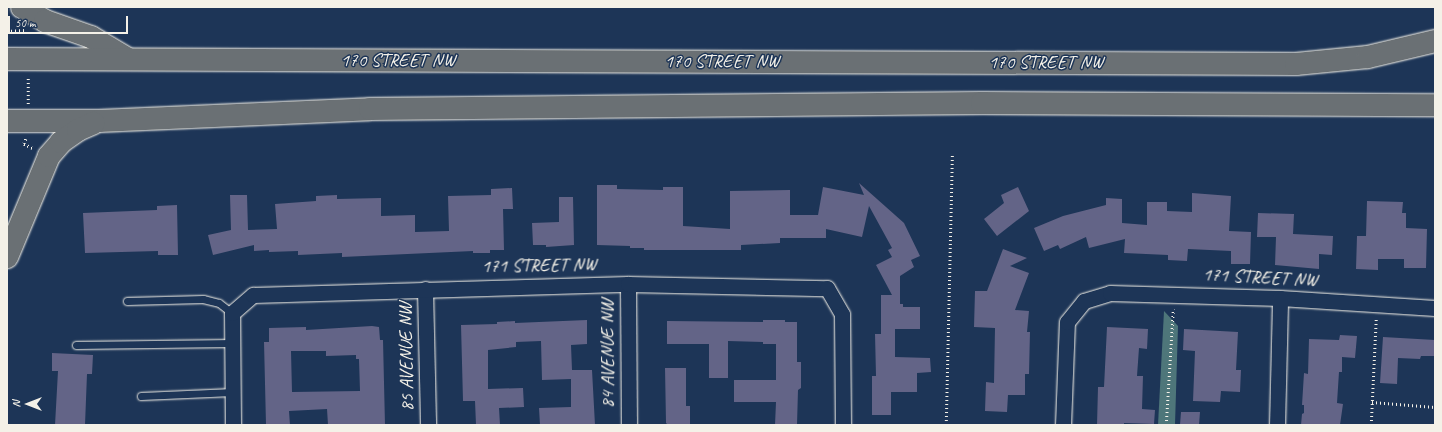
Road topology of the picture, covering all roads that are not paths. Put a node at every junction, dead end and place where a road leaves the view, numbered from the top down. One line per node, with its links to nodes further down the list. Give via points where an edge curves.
1 (22, 7): 4 (main road, via 38,26 91,37)
2 (1435, 41): 4 (main road, 170 STREET NW, via 1368,57 1296,64)
3 (7, 59): 4 (main road, 170 STREET NW)
4 (129, 60)
5 (1435, 105): 7 (main road, 170 STREET NW, via 974,103 386,109)
6 (17, 121): 7 (main road, 170 STREET NW)
7 (99, 121): 8 (main road, via 78,130 61,142 49,156)
8 (7, 257)
9 (628, 284): 10 (street, 171 STREET NW); 21 (street, 84 AVENUE NW); 22 (street, 171 STREET NW, via 827,288 842,314)
10 (425, 289): 14 (street, 171 STREET NW, via 253,295); 20 (street, 85 AVENUE NW)
11 (1280, 298): 13 (street, 171 STREET NW); 23 (street, 171 STREET NW, via 1110,292 1084,301 1067,322); 24 (street)
12 (127, 301): 14 (lane, via 203,298 219,303)
13 (1435, 308)
14 (232, 313): 15 (street)
15 (232, 343): 16 (lane); 17 (street)
16 (76, 345)
17 (233, 392): 18 (lane); 19 (street)
18 (141, 396)
19 (233, 425)
20 (428, 425)
21 (629, 425)
22 (843, 425)
23 (1063, 425)
24 (1276, 425)

